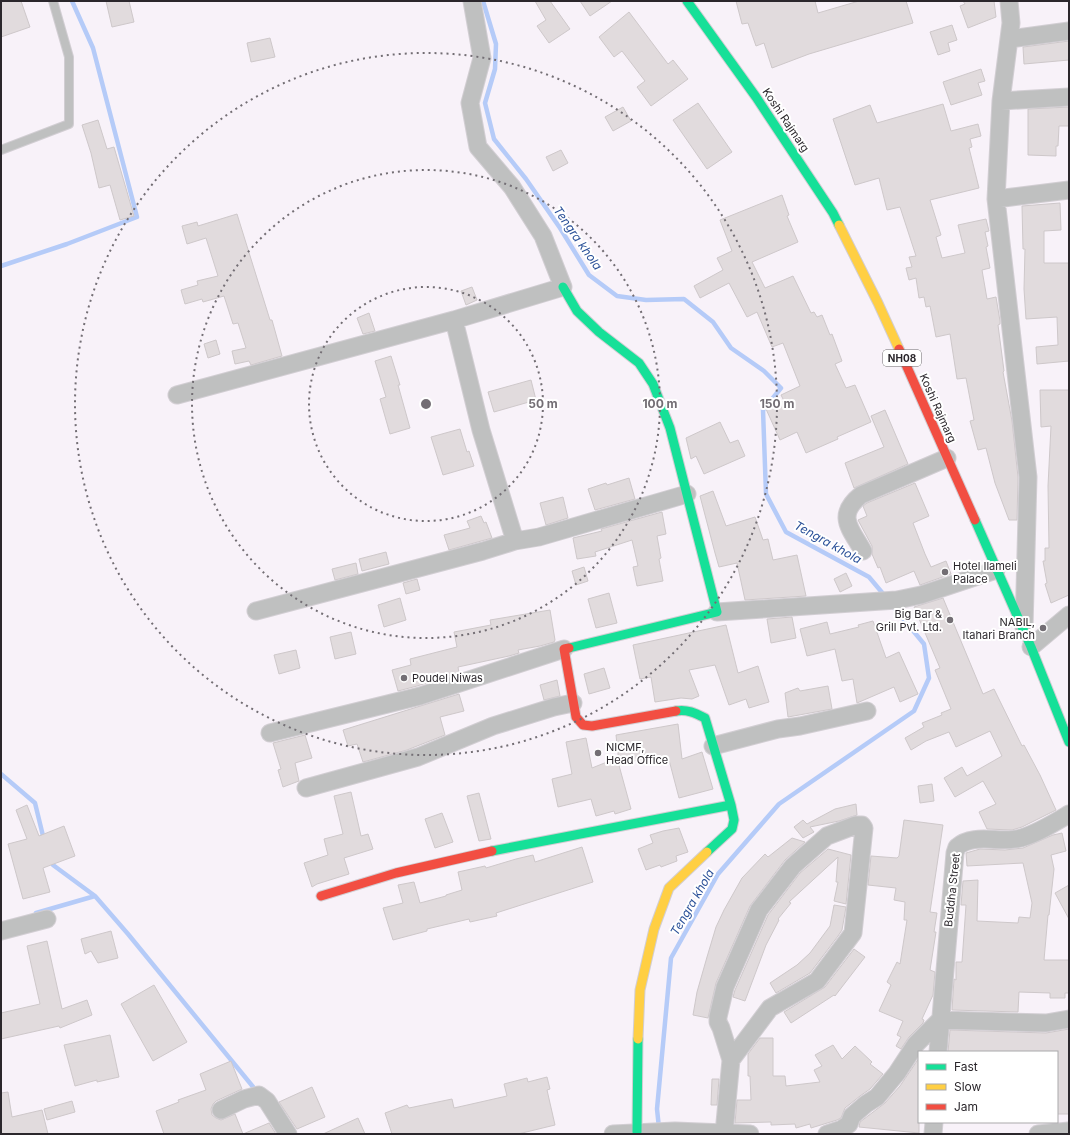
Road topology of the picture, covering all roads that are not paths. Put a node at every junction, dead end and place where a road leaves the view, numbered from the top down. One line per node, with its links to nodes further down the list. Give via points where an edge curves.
1 (53, 1): 9 (lane, via 69,57 69,124)
2 (472, 1): 12 (street, via 482,58 470,103 478,147 512,187 543,236)
3 (687, 1): 15 (street, Koshi Rajmarg / NH08, via 756,97 833,214 878,303)
4 (1009, 1): 6 (street)
5 (1069, 31): 6 (street)
6 (1009, 39): 8 (street)
7 (1069, 97): 8 (street)
8 (1001, 101): 11 (street)
9 (1, 150)
10 (1069, 190): 11 (street)
11 (996, 199): 23 (street, via 1028,477)
12 (563, 287): 13 (street); 16 (street, via 577,311 639,363 653,384 670,428)
13 (454, 320): 14 (street); 17 (street, via 481,430)
14 (176, 395)
15 (947, 458): 18 (street, via 861,495 853,502 846,520); 19 (street, Koshi Rajmarg / NH08)
16 (687, 494): 17 (street, via 546,535); 21 (street)
17 (515, 541): 20 (street)
18 (863, 551)
19 (996, 570): 21 (street, via 921,595 897,600); 23 (street, Koshi Rajmarg / NH08)
20 (256, 611)
21 (717, 612): 25 (street)
22 (1069, 615): 24 (street)
23 (1024, 630): 24 (street, Koshi Rajmarg / NH08)
24 (1031, 647): 29 (street, Koshi Rajmarg / NH08)
25 (564, 650): 26 (street); 28 (street, via 420,696)
26 (573, 703): 30 (street, via 576,717 583,725 592,726 683,710 694,712 705,718); 31 (street, via 500,724 418,757)
27 (867, 711): 30 (street, via 778,729)
28 (270, 732)
29 (1069, 741)
30 (713, 746): 32 (street)
31 (306, 788)
32 (731, 805): 34 (street, via 510,847 396,873); 44 (street, via 734,820 732,829 669,888 654,929 640,990 637,1075)
33 (1069, 814): 38 (street, Buddha Street, via 1020,838 967,840 957,847)
34 (322, 896)
35 (47, 919): 36 (street)
36 (1, 931)
37 (1069, 1019): 38 (street, via 1046,1023)
38 (940, 1020): 39 (street, Buddha Street); 50 (street, via 916,1044 877,1097 852,1116 849,1124)
39 (938, 1051)
40 (731, 1060): 40 (street, via 770,1008 817,981 853,933 864,828 862,825 827,836 793,866 759,910 724,987 718,1017); 46 (street)
41 (221, 1110): 47 (street, via 259,1095 268,1101)
42 (934, 1123): 51 (street)
43 (1069, 1130): 52 (street)
44 (640, 1132): 45 (street); 48 (street)
45 (682, 1132): 46 (street)
46 (724, 1132): 49 (street)
47 (288, 1134)
48 (613, 1134)
49 (750, 1134)
50 (827, 1134)
51 (933, 1134)
52 (1038, 1134)

